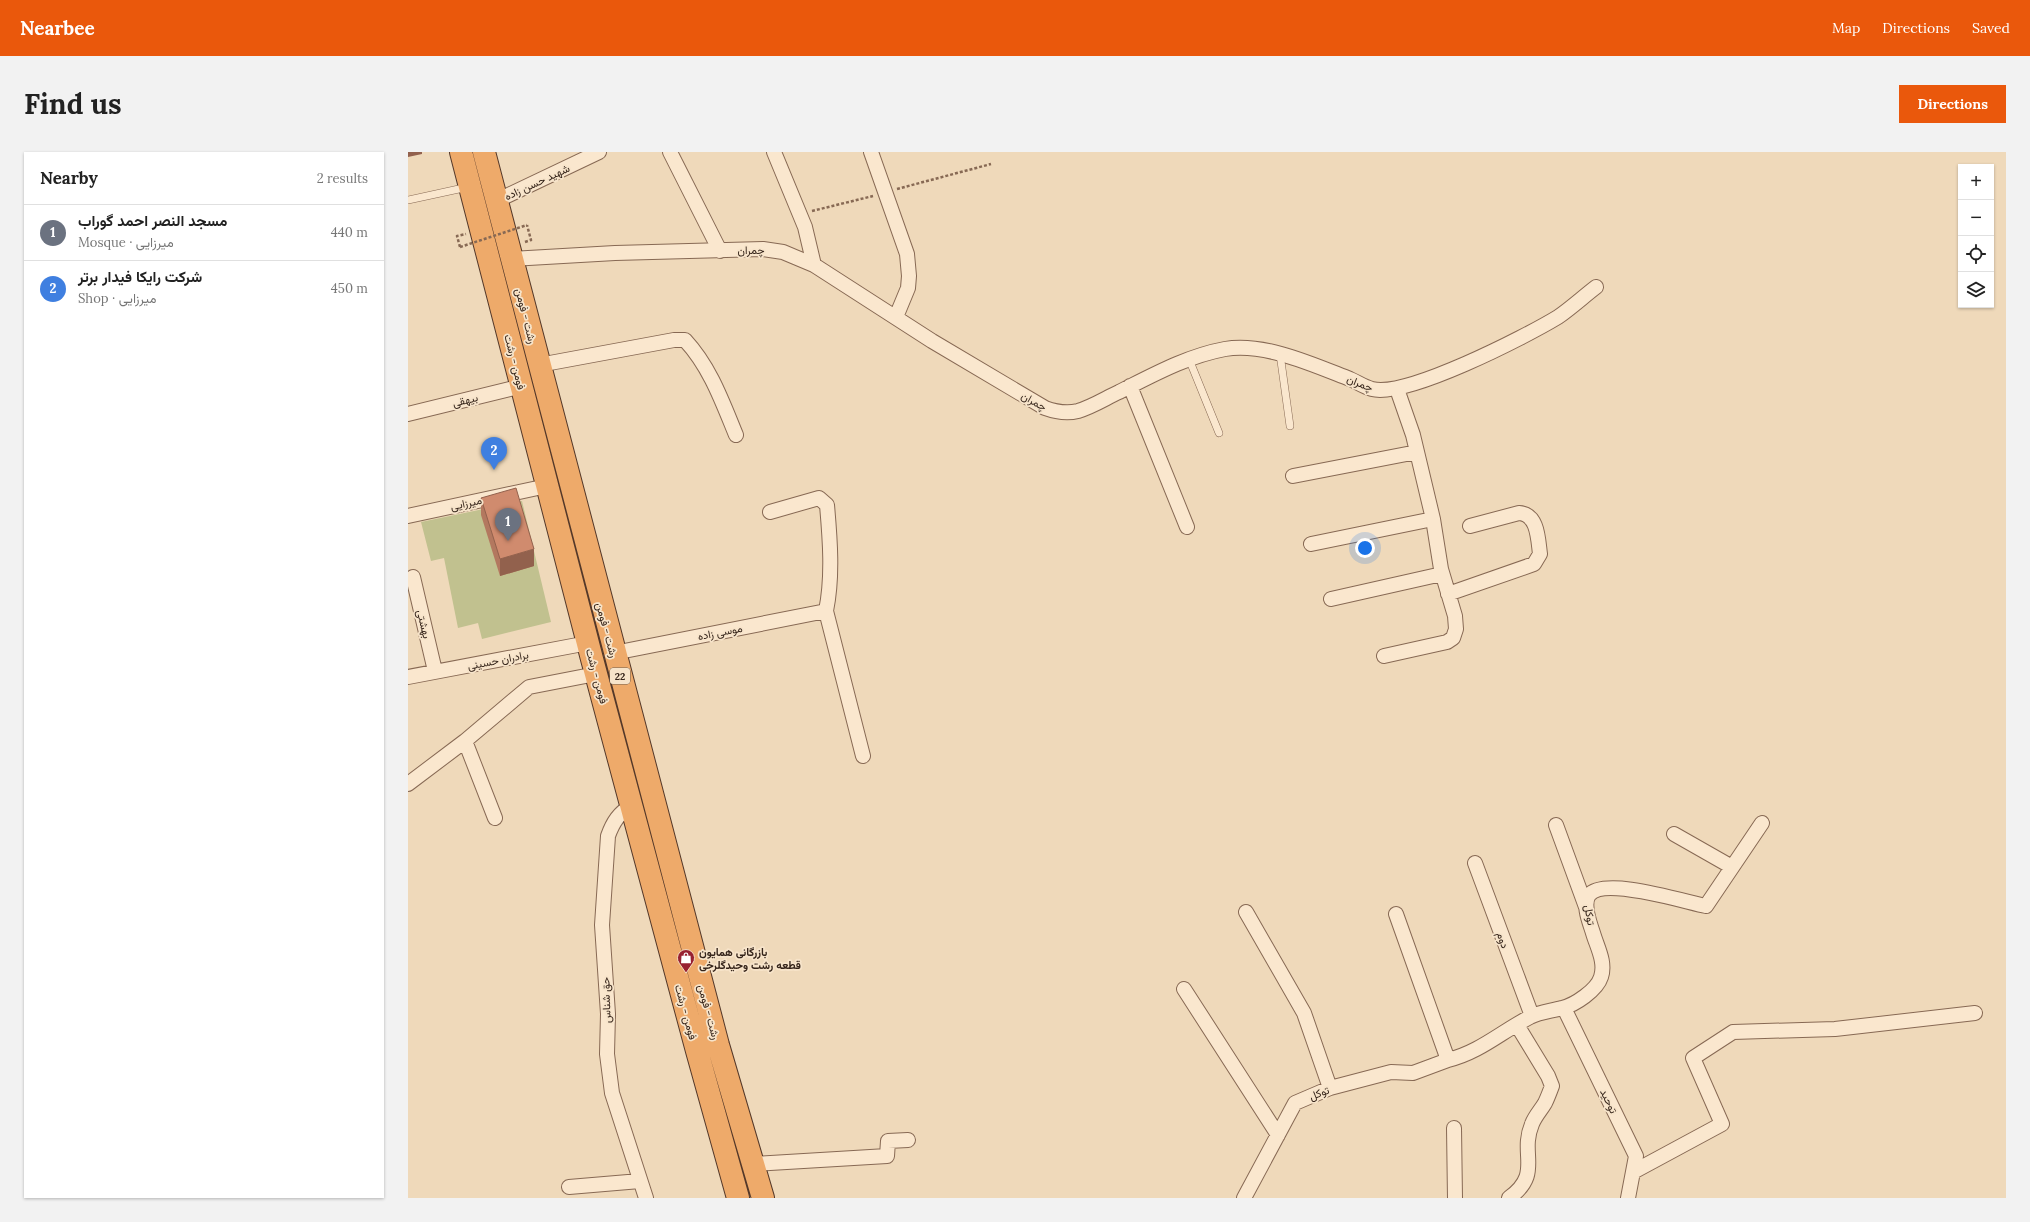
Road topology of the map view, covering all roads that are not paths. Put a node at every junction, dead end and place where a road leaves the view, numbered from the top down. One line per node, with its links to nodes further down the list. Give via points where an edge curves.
1 (461, 152): 7 (highway, فومن - رشت / 22)
2 (484, 152): 9 (highway, رشت - فومن / 22)
3 (600, 152): 9 (street, شهید حسن زاده)
4 (670, 152): 10 (street)
5 (774, 152): 12 (street, via 805,227)
6 (871, 152): 14 (street, via 907,254 908,288)
7 (470, 186): 8 (lane); 18 (highway, فومن - رشت / 22)
8 (408, 200)
9 (496, 201): 11 (highway, رشت - فومن / 22)
10 (720, 251): 11 (street, چمران, via 615,253); 12 (street, چمران, via 763,249 783,252)
11 (511, 259): 17 (highway, رشت - فومن / 22)
12 (814, 264): 14 (street, چمران)
13 (1596, 287): 20 (street, چمران, via 1558,316 1513,341 1461,366)
14 (896, 317): 19 (street, چمران, via 959,357 1055,412 1079,410)
15 (1280, 354): 16 (street, چمران, via 1265,349 1227,349); 20 (street, چمران, via 1370,389); 22 (lane)
16 (1189, 360): 19 (street, چمران); 23 (lane)
17 (539, 365): 24 (street, via 685,340 698,354 715,384); 40 (highway, رشت - فومن / 22)
18 (522, 386): 21 (street, بیهقی); 27 (highway, فومن - رشت / 22)
19 (1130, 386): 32 (street)
20 (1397, 389): 25 (street)
21 (408, 414)
22 (1290, 426)
23 (1219, 433)
24 (736, 435)
25 (1417, 452): 26 (street); 30 (street)
26 (1293, 476)
27 (548, 486): 29 (street, میرزایی); 39 (highway, فومن - رشت / 22)
28 (770, 512): 38 (street, via 819,498 827,505 830,535 829,597)
29 (408, 516)
30 (1433, 519): 33 (street); 34 (street)
31 (1470, 526): 36 (street, via 1526,513 1532,519 1538,536 1540,554 1534,564)
32 (1187, 527)
33 (1311, 544)
34 (1442, 574): 36 (street); 37 (street)
35 (412, 577): 42 (street, بهشتی)
36 (1448, 594): 41 (street, via 1455,616 1456,630 1453,638 1447,642)
37 (1331, 599)
38 (826, 611): 40 (street, موسی زاده); 46 (street)
39 (588, 643): 42 (street, برادران حسینی); 43 (highway, فومن - رشت / 22)
40 (614, 653): 68 (highway, رشت - فومن / 22, via 718,1045)
41 (1384, 656)
42 (435, 672): 44 (street, برادران حسینی)
43 (596, 674): 45 (street, via 529,687); 48 (highway, فومن - رشت / 22)
44 (408, 677)
45 (465, 742): 47 (street); 49 (street)
46 (863, 756)
47 (408, 784)
48 (631, 806): 70 (street, حق شناس, via 621,812 608,836 602,925 608,1014 607,1054 612,1093); 73 (highway, فومن - رشت / 22)
49 (495, 818)
50 (1762, 823): 54 (street, توکل)
51 (1556, 825): 55 (street)
52 (1674, 834): 54 (street)
53 (1475, 863): 61 (street, دوم)
54 (1732, 867): 55 (street, توکل, via 1706,906 1634,890 1610,888 1594,890 1588,896)
55 (1586, 907): 59 (street, توکل, via 1602,971 1598,983 1589,992)
56 (1246, 912): 64 (street, via 1304,1013)
57 (1396, 914): 63 (street)
58 (1184, 989): 66 (street)
59 (1564, 1008): 61 (street, توکل); 69 (street, توحید, via 1636,1156)
60 (1975, 1013): 69 (street, via 1835,1029 1733,1032 1693,1058 1722,1124)
61 (1532, 1016): 62 (street, توکل)
62 (1517, 1024): 63 (street, توکل, via 1467,1055); 77 (street, via 1552,1086 1532,1123 1528,1137 1529,1174 1520,1190)
63 (1448, 1060): 64 (street, توکل, via 1413,1073 1391,1072)
64 (1330, 1088): 66 (street, توکل, via 1295,1103)
65 (1454, 1128): 76 (street)
66 (1278, 1135): 75 (street, توکل)
67 (908, 1140): 68 (street, via 888,1141 887,1156)
68 (753, 1164): 74 (highway, رشت - فومن / 22)
69 (1633, 1172): 78 (street, توحید)
70 (640, 1181): 71 (street); 72 (street, حق شناس)
71 (569, 1187)
72 (646, 1198)
73 (738, 1198)
74 (764, 1198)
75 (1244, 1198)
76 (1455, 1198)
77 (1509, 1198)
78 (1628, 1198)

